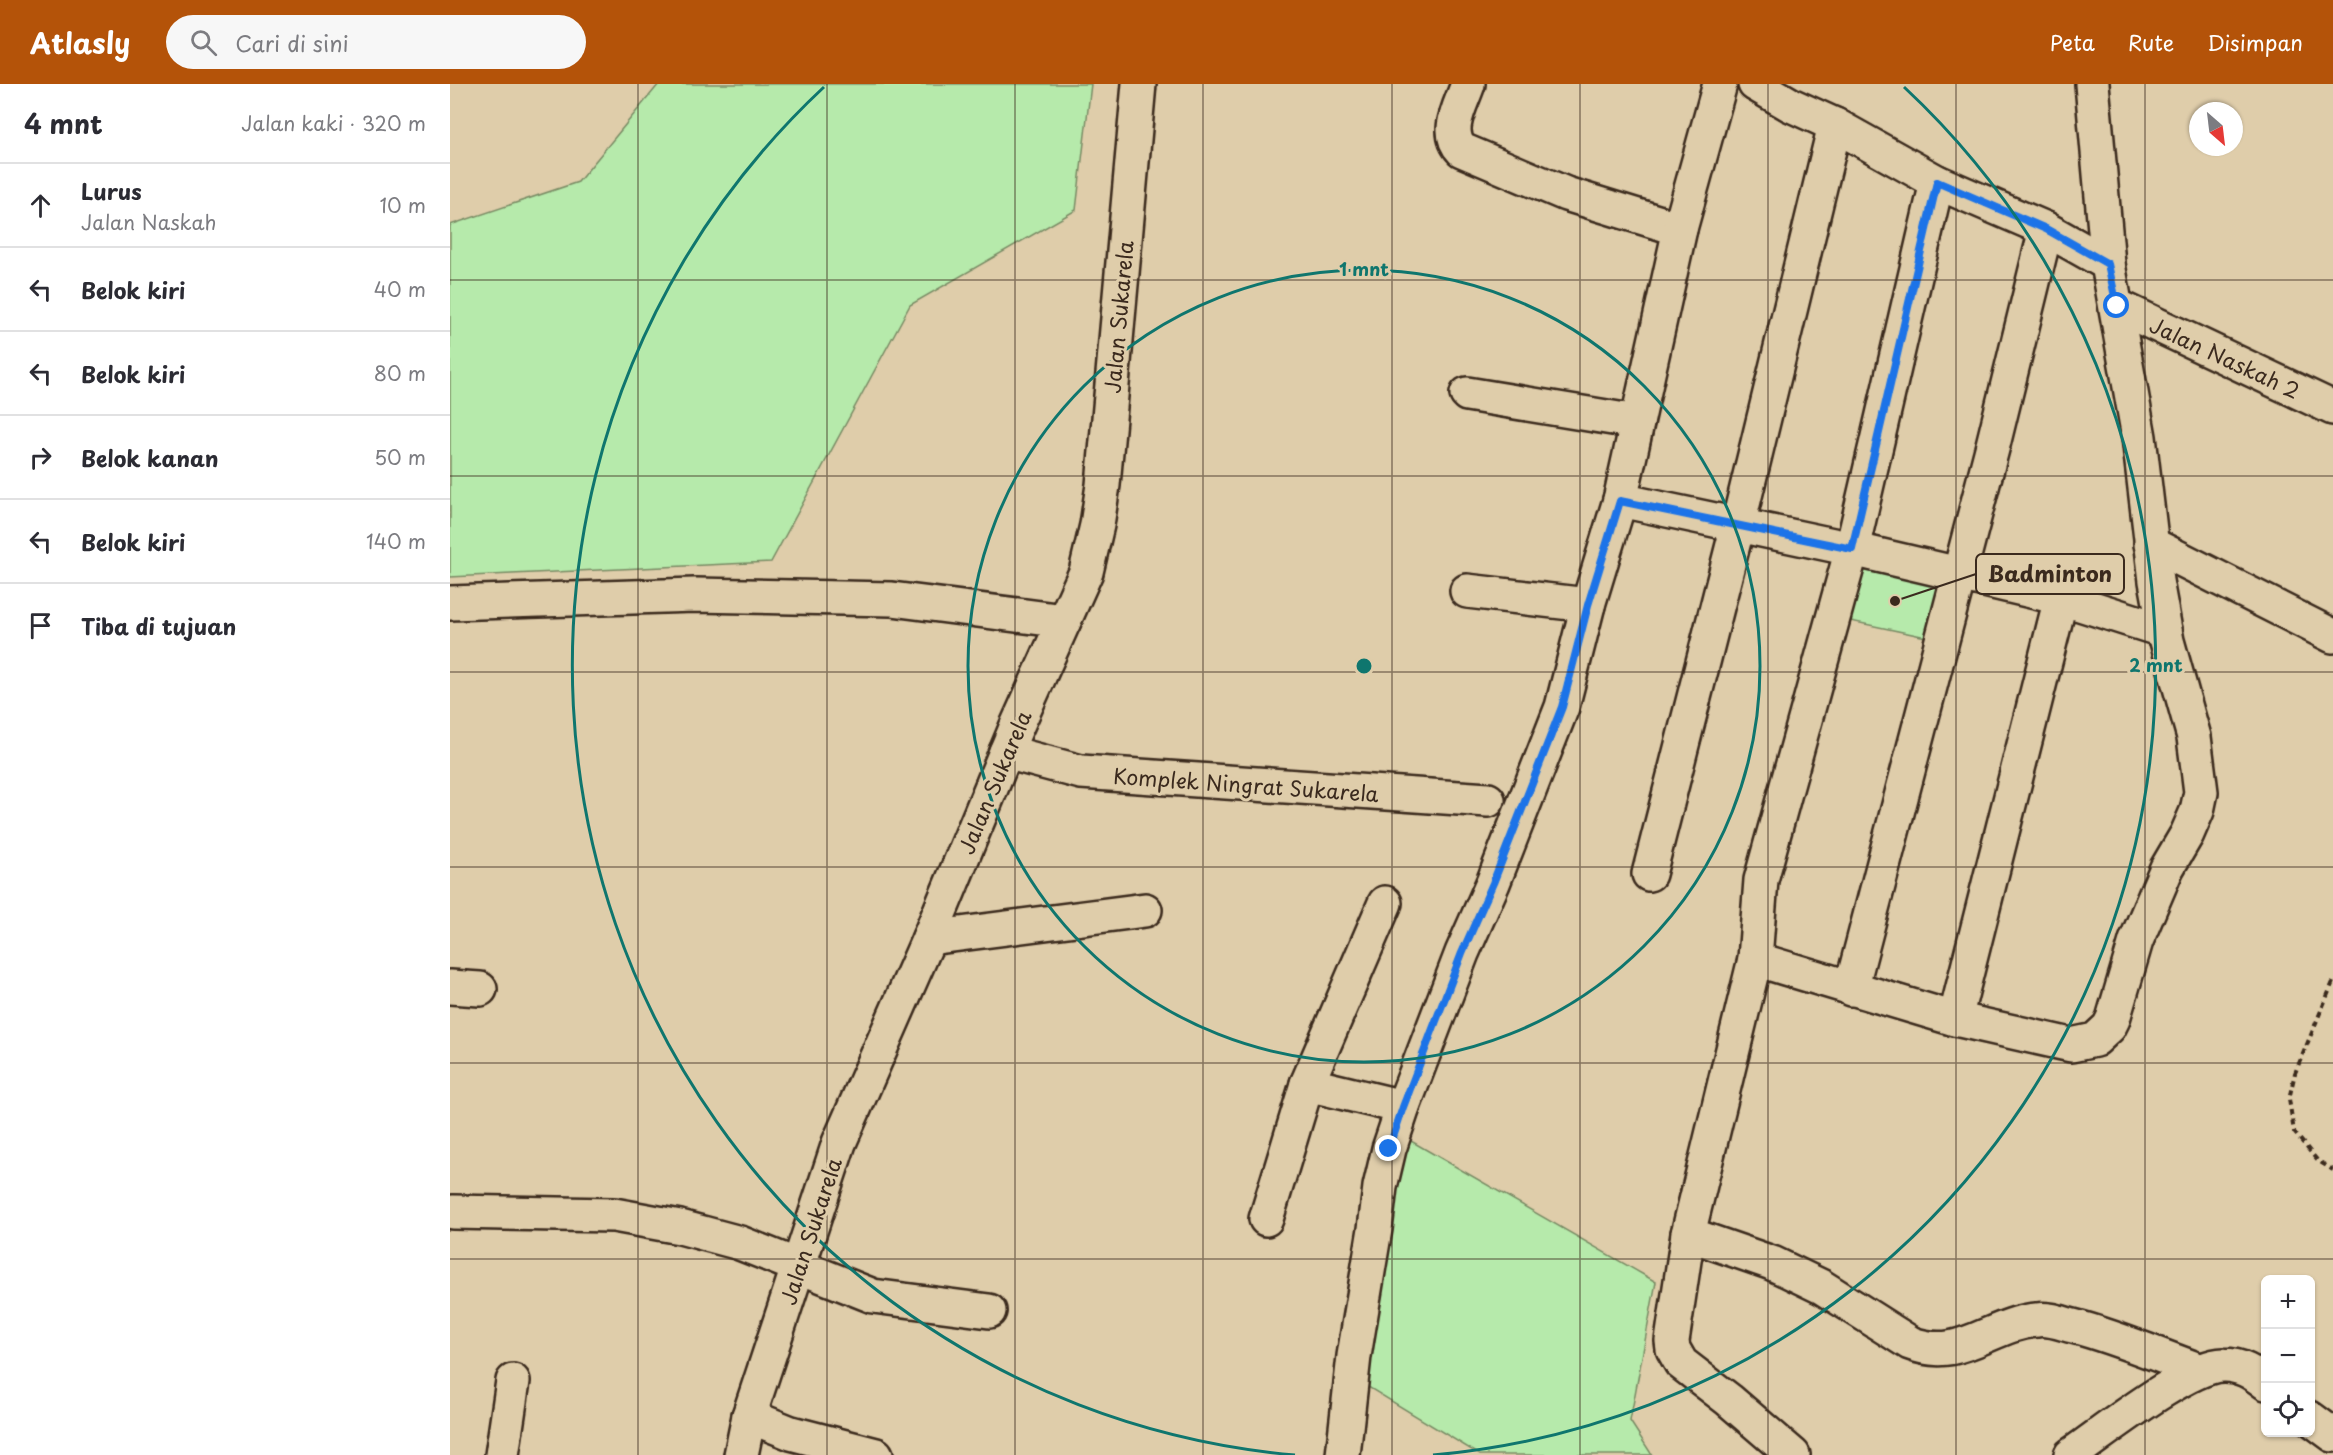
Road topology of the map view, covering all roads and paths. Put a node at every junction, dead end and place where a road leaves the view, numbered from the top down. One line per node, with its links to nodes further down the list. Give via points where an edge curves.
1 (1139, 84): 25 (street, Jalan Sukarela, via 1103,485 1086,572)
2 (1468, 84): 9 (street, via 1454,128 1454,140 1462,150 1566,194)
3 (1720, 84): 9 (street)
4 (1755, 84): 6 (street)
5 (2092, 84): 11 (street)
6 (1792, 94): 7 (street)
7 (1836, 125): 8 (street); 17 (street)
8 (1937, 182): 10 (street); 19 (street)
9 (1680, 229): 15 (street)
10 (2046, 229): 11 (street); 20 (street)
11 (2108, 264): 12 (street)
12 (2117, 306): 14 (street, Jalan Naskah 2); 18 (street, via 2139,437)
13 (1467, 394): 15 (street)
14 (2332, 401)
15 (1637, 422): 16 (street)
16 (1620, 501): 17 (street); 24 (street)
17 (1738, 525): 19 (street); 30 (street)
18 (2151, 544): 26 (street); 27 (street)
19 (1852, 549): 20 (street); 34 (street, via 1761,880)
20 (1960, 574): 22 (street); 36 (street)
21 (1467, 591): 24 (street)
22 (2061, 598): 26 (street); 37 (street)
23 (450, 603): 25 (street, via 695,595 892,599)
24 (1588, 605): 39 (street, via 1562,707)
25 (1064, 621): 28 (street, Jalan Sukarela)
26 (2165, 632): 37 (street, via 2194,737 2201,792 2187,834 2167,868 2136,941 2109,1027 2095,1040 2071,1045)
27 (2333, 636)
28 (1006, 752): 29 (street, Komplek Ningrat Sukarela, via 1091,772); 33 (street, Jalan Sukarela)
29 (1488, 800)
30 (1649, 874)
31 (1385, 903): 38 (street)
32 (1145, 910): 33 (street)
33 (929, 938): 44 (street, Jalan Sukarela, via 839,1143)
34 (1755, 959): 36 (street); 43 (street)
35 (2333, 982): 40 (path, via 2295,1073 2289,1099 2294,1132 2318,1160)
36 (1851, 989): 37 (street)
37 (1955, 1019)
38 (1307, 1084): 39 (street); 42 (street)
39 (1403, 1107): 55 (street, via 1380,1187 1353,1356)
40 (2333, 1170)
41 (453, 1212): 44 (street, via 614,1215 710,1234)
42 (1266, 1219)
43 (1688, 1234): 46 (street, via 1772,1263 1821,1287 1923,1348 1953,1349 2019,1323 2050,1320); 56 (street, via 1672,1341 1676,1357)
44 (799, 1268): 45 (street, via 873,1296); 49 (street, Jalan Sukarela)
45 (989, 1311)
46 (2199, 1370): 47 (street, via 2236,1366); 57 (street)
47 (2261, 1380)
48 (513, 1381): 52 (street)
49 (749, 1416): 53 (street, Jalan Sukarela); 54 (street, via 790,1433)
50 (2315, 1422): 51 (street)
51 (2333, 1435)
52 (502, 1455)
53 (741, 1455)
54 (876, 1455)
55 (1343, 1455)
56 (1793, 1455)
57 (2071, 1455)

